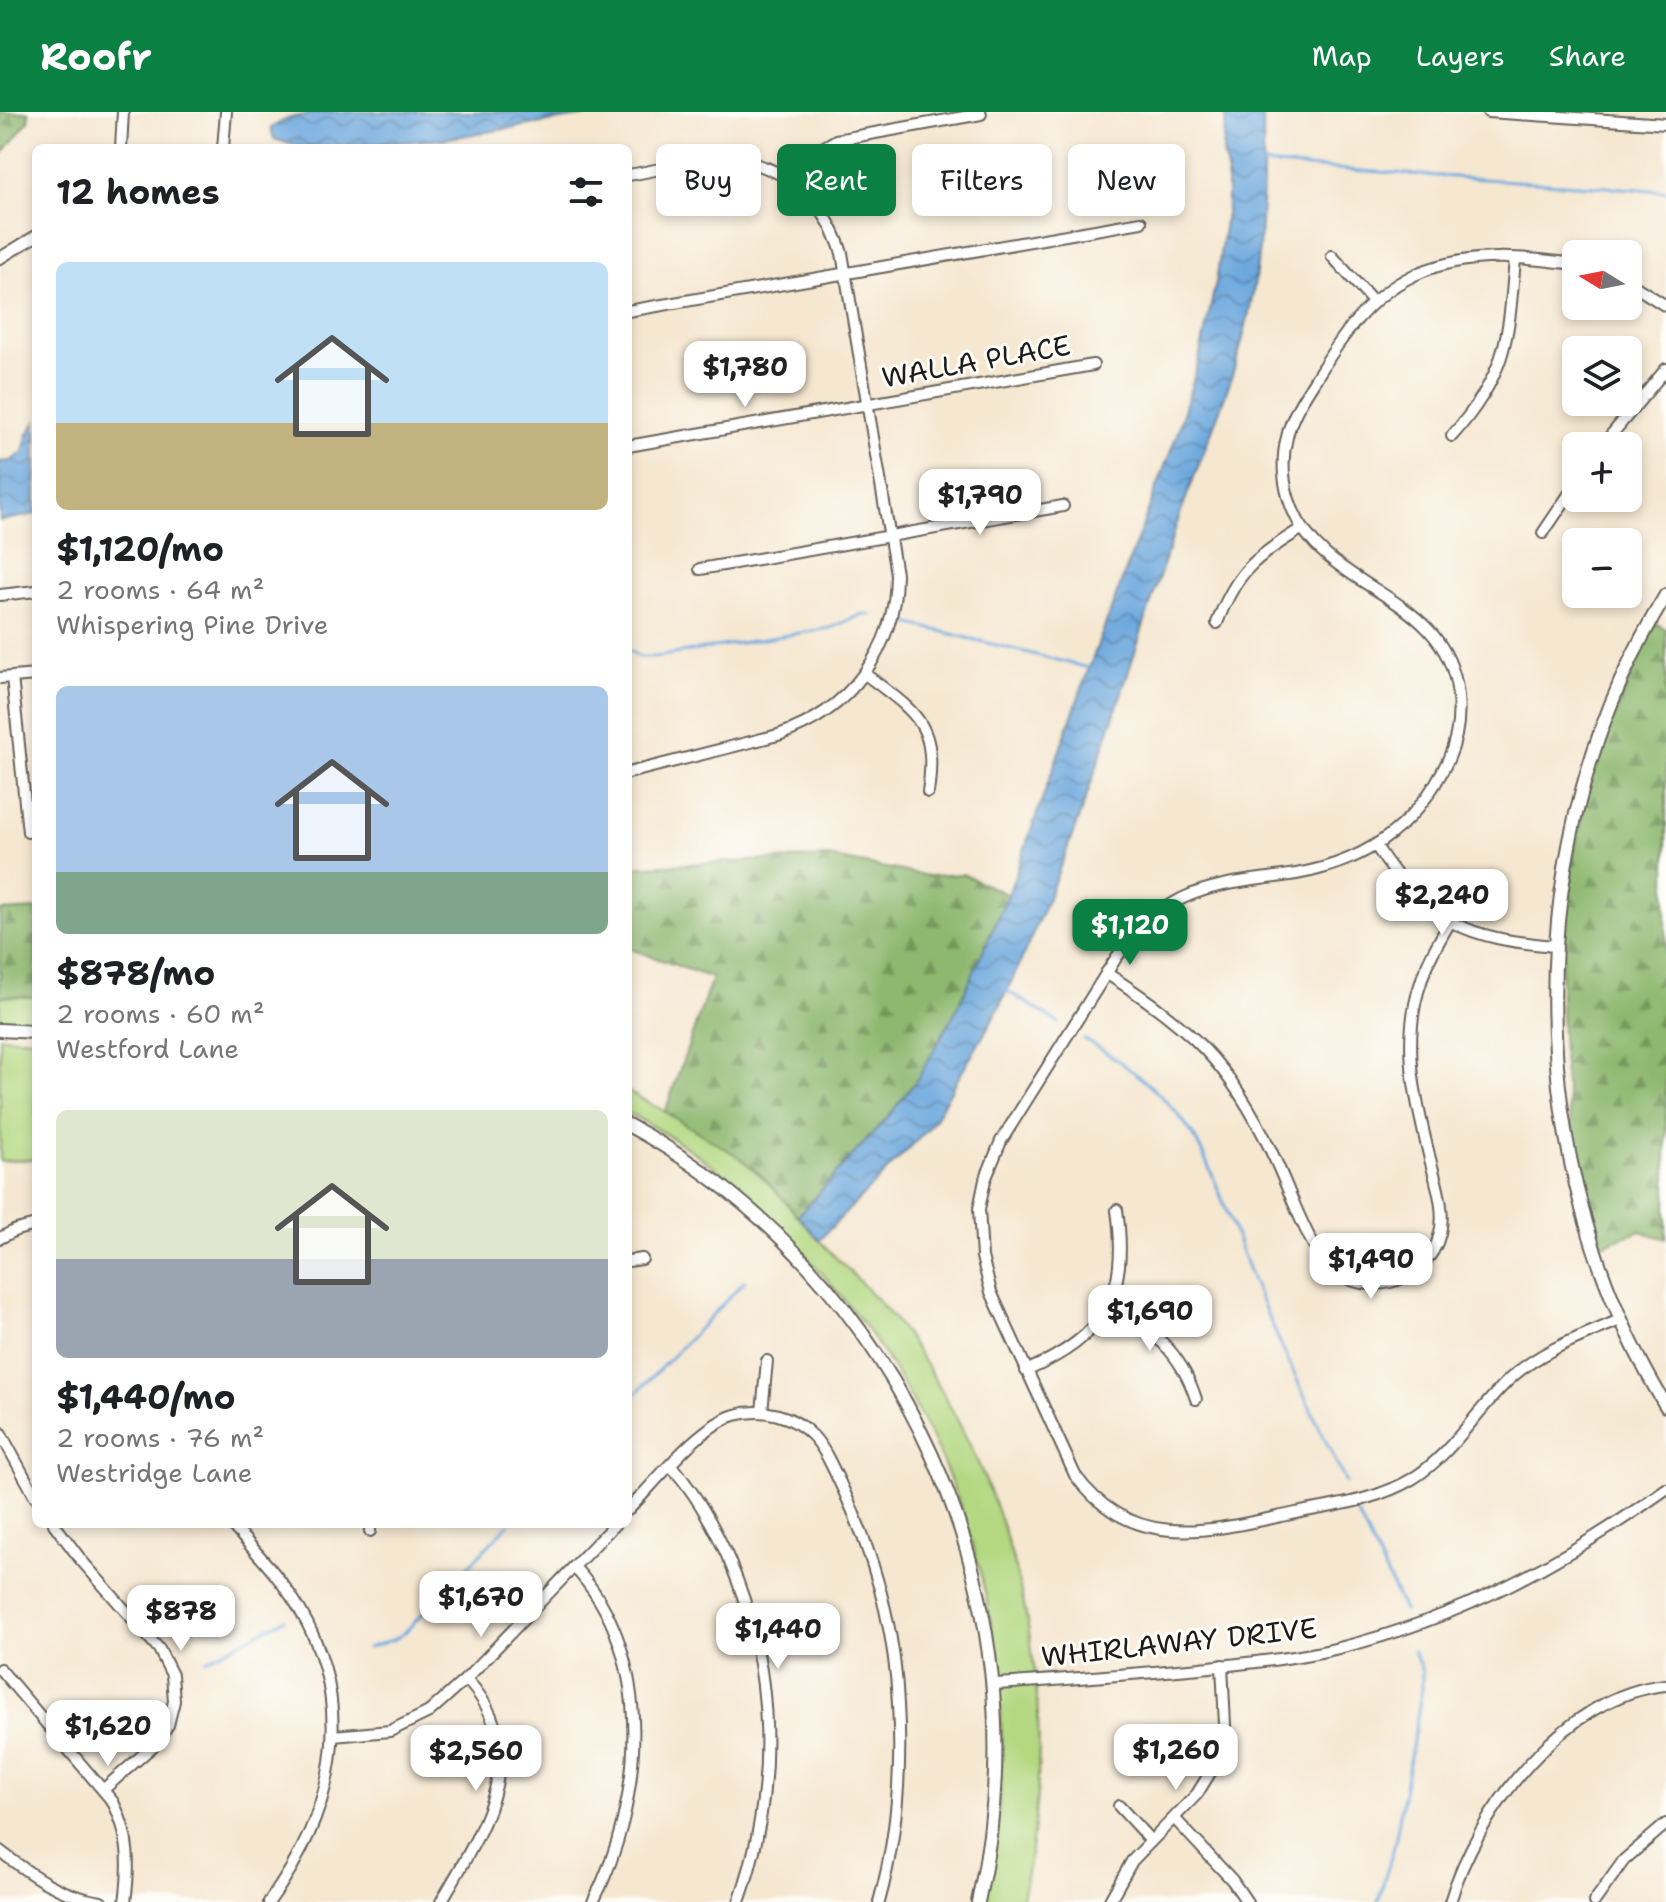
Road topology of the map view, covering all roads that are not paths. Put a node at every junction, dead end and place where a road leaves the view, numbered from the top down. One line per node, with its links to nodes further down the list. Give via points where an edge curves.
1 (123, 112): 6 (street)
2 (226, 112): 7 (street)
3 (1488, 112): 5 (street)
4 (981, 114): 8 (street)
5 (1666, 124)
6 (121, 144)
7 (223, 144)
8 (829, 144)
9 (632, 174): 10 (street, via 727,160)
10 (777, 174)
11 (826, 216): 18 (street)
12 (1141, 222): 18 (street)
13 (32, 238): 15 (street)
14 (1332, 256): 20 (street)
15 (0, 258)
16 (1515, 259): 17 (street); 20 (street, via 1444,264 1407,279); 27 (street, via 1500,362 1479,403)
17 (1562, 263)
18 (846, 273): 22 (street); 25 (street)
19 (1642, 291): 21 (street)
20 (1373, 302): 31 (street, via 1339,343 1288,430 1285,477)
21 (1666, 306)
22 (632, 310)
23 (1093, 365): 25 (street, WALLA PLACE)
24 (1666, 369): 26 (street)
25 (868, 405): 28 (street, WALLA PLACE); 33 (street)
26 (1614, 432)
27 (1452, 436)
28 (632, 445)
29 (1562, 505): 32 (street)
30 (1063, 506): 33 (street)
31 (1301, 529): 38 (street, via 1249,565); 46 (street, via 1325,557 1425,625 1457,682 1458,723 1447,763 1409,818)
32 (1543, 533)
33 (891, 535): 34 (street); 39 (street, via 894,601 883,640)
34 (700, 569)
35 (32, 591): 36 (street)
36 (0, 595)
37 (1666, 595): 48 (street, via 1623,678 1591,760 1566,859)
38 (1217, 623)
39 (865, 674): 43 (street, via 833,707 800,727); 44 (street, via 907,706 924,729 932,751)
40 (32, 675): 41 (street)
41 (12, 677): 42 (street); 45 (street)
42 (0, 678)
43 (632, 772)
44 (928, 792)
45 (28, 832)
46 (1376, 846): 47 (street, via 1413,895); 49 (street, via 1318,870 1230,883 1184,897 1137,931)
47 (1450, 922): 48 (street, via 1499,940); 49 (street, via 1421,980 1410,1038 1413,1080 1440,1202 1440,1233 1419,1268 1387,1284 1352,1280 1324,1261 1261,1128 1224,1071 1173,1018)
48 (1555, 946): 59 (street, via 1554,1039 1565,1136 1586,1226)
49 (1106, 973): 61 (street, via 1001,1141 981,1195 985,1273)
50 (0, 1030): 51 (street)
51 (32, 1032)
52 (632, 1128): 77 (street, via 711,1178 782,1239 831,1292 881,1360 922,1430 955,1508 979,1592)
53 (1117, 1210): 58 (street, via 1121,1255)
54 (32, 1226): 55 (street)
55 (0, 1238)
56 (642, 1259): 57 (street)
57 (632, 1260)
58 (1109, 1306): 61 (street, via 1077,1343); 62 (street, via 1167,1345)
59 (1620, 1320): 61 (street, via 1534,1359 1442,1456 1402,1485 1354,1501 1200,1531 1174,1532 1133,1522 1089,1493 1063,1453); 63 (street)
60 (767, 1361): 64 (street)
61 (1026, 1371)
62 (1196, 1399)
63 (1666, 1406)
64 (762, 1412): 66 (street, via 717,1422); 92 (street, via 797,1423 819,1444 853,1511 880,1590 896,1668 900,1754 895,1821)
65 (0, 1432): 68 (street)
66 (671, 1466): 69 (street); 91 (street, via 697,1499 725,1551 748,1611 761,1669 765,1786 758,1836)
67 (1666, 1489): 74 (street, WHIRLAWAY DRIVE, via 1560,1560 1456,1611 1339,1648)
68 (32, 1491)
69 (632, 1506)
70 (57, 1528): 80 (street, via 159,1649 172,1675 174,1701 168,1725 153,1746)
71 (234, 1528): 79 (street, via 309,1627 327,1679)
72 (611, 1528): 73 (street)
73 (574, 1567): 76 (street); 90 (street, via 600,1599 611,1623 626,1673 633,1725 626,1813 611,1866)
74 (1222, 1665): 77 (street, WHIRLAWAY DRIVE); 82 (street, via 1225,1725 1217,1759 1205,1784)
75 (0, 1669): 80 (street)
76 (466, 1679): 79 (street, via 437,1706 405,1725); 89 (street, via 494,1721 499,1764 485,1819)
77 (994, 1684): 93 (street, via 995,1790)
78 (1666, 1685): 96 (street, via 1609,1702 1547,1747 1483,1827)
79 (333, 1736): 88 (street, via 316,1820)
80 (104, 1789): 87 (street, via 126,1834)
81 (1119, 1806): 84 (street)
82 (1175, 1819): 84 (street); 95 (street)
83 (1666, 1824): 97 (street, via 1624,1860)
84 (1151, 1841): 94 (street, via 1126,1870)
85 (0, 1851): 86 (street, via 53,1888)
86 (101, 1902)
87 (125, 1902)
88 (269, 1902)
89 (441, 1902)
90 (593, 1902)
91 (739, 1902)
92 (879, 1902)
93 (978, 1902)
94 (1109, 1902)
95 (1247, 1902)
96 (1450, 1902)
97 (1594, 1902)

